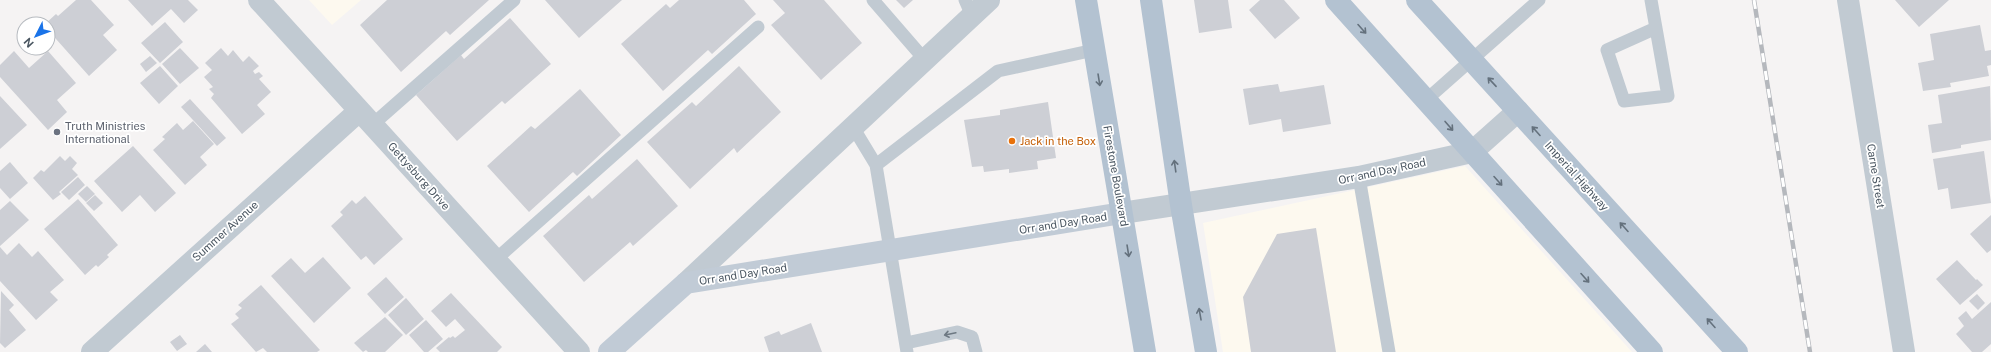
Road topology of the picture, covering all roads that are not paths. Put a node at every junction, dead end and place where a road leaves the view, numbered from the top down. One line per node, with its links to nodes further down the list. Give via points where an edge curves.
1 (259, 0): 20 (street, Gettysburg Drive)
2 (514, 0): 20 (lane)
3 (873, 0): 16 (lane)
4 (989, 0): 12 (street, Orr and Day Road)
5 (1086, 0): 15 (main road, Firestone Boulevard)
6 (1151, 0): 25 (main road, one-way to 6)
7 (1336, 0): 18 (main road, one-way to 18)
8 (1417, 0): 17 (main road, Imperial Highway)
9 (1651, 0): 14 (lane)
10 (1848, 0): 40 (street, Carne Street)
11 (1530, 3): 17 (lane)
12 (969, 8): 16 (street, Orr and Day Road)
13 (758, 27): 28 (lane)
14 (1656, 28): 14 (lane, via 1668,96 1624,102 1607,50)
15 (1094, 50): 23 (lane, via 998,71); 26 (main road, Firestone Boulevard, one-way to 26)
16 (925, 60): 21 (street, Orr and Day Road)
17 (1470, 60): 18 (lane); 19 (main road, Imperial Highway, one-way to 17)
18 (1426, 100): 22 (main road, one-way to 22)
19 (1518, 111): 22 (street, Orr and Day Road); 39 (main road, Imperial Highway, one-way to 19)
20 (365, 118): 28 (street, Gettysburg Drive); 31 (street, Summer Avenue)
21 (853, 127): 23 (lane); 29 (street, Orr and Day Road)
22 (1472, 152): 24 (street, Orr and Day Road); 38 (main road, one-way to 38)
23 (876, 165): 27 (lane)
24 (1360, 177): 25 (street, Orr and Day Road); 37 (lane)
25 (1181, 205): 26 (street, Orr and Day Road); 36 (main road, one-way to 25)
26 (1122, 213): 27 (street, Orr and Day Road); 35 (main road, Firestone Boulevard, one-way to 35)
27 (891, 250): 29 (street, Orr and Day Road); 30 (lane)
28 (495, 260): 32 (street, Gettysburg Drive)
29 (686, 283): 33 (street, Orr and Day Road)
30 (906, 348): 34 (lane, one-way to 30, via 972,337 957,332)
31 (92, 352)
32 (579, 352)
33 (609, 352)
34 (976, 352)
35 (1145, 352)
36 (1206, 352)
37 (1389, 352)
38 (1652, 352)
39 (1737, 352)
40 (1904, 352)

